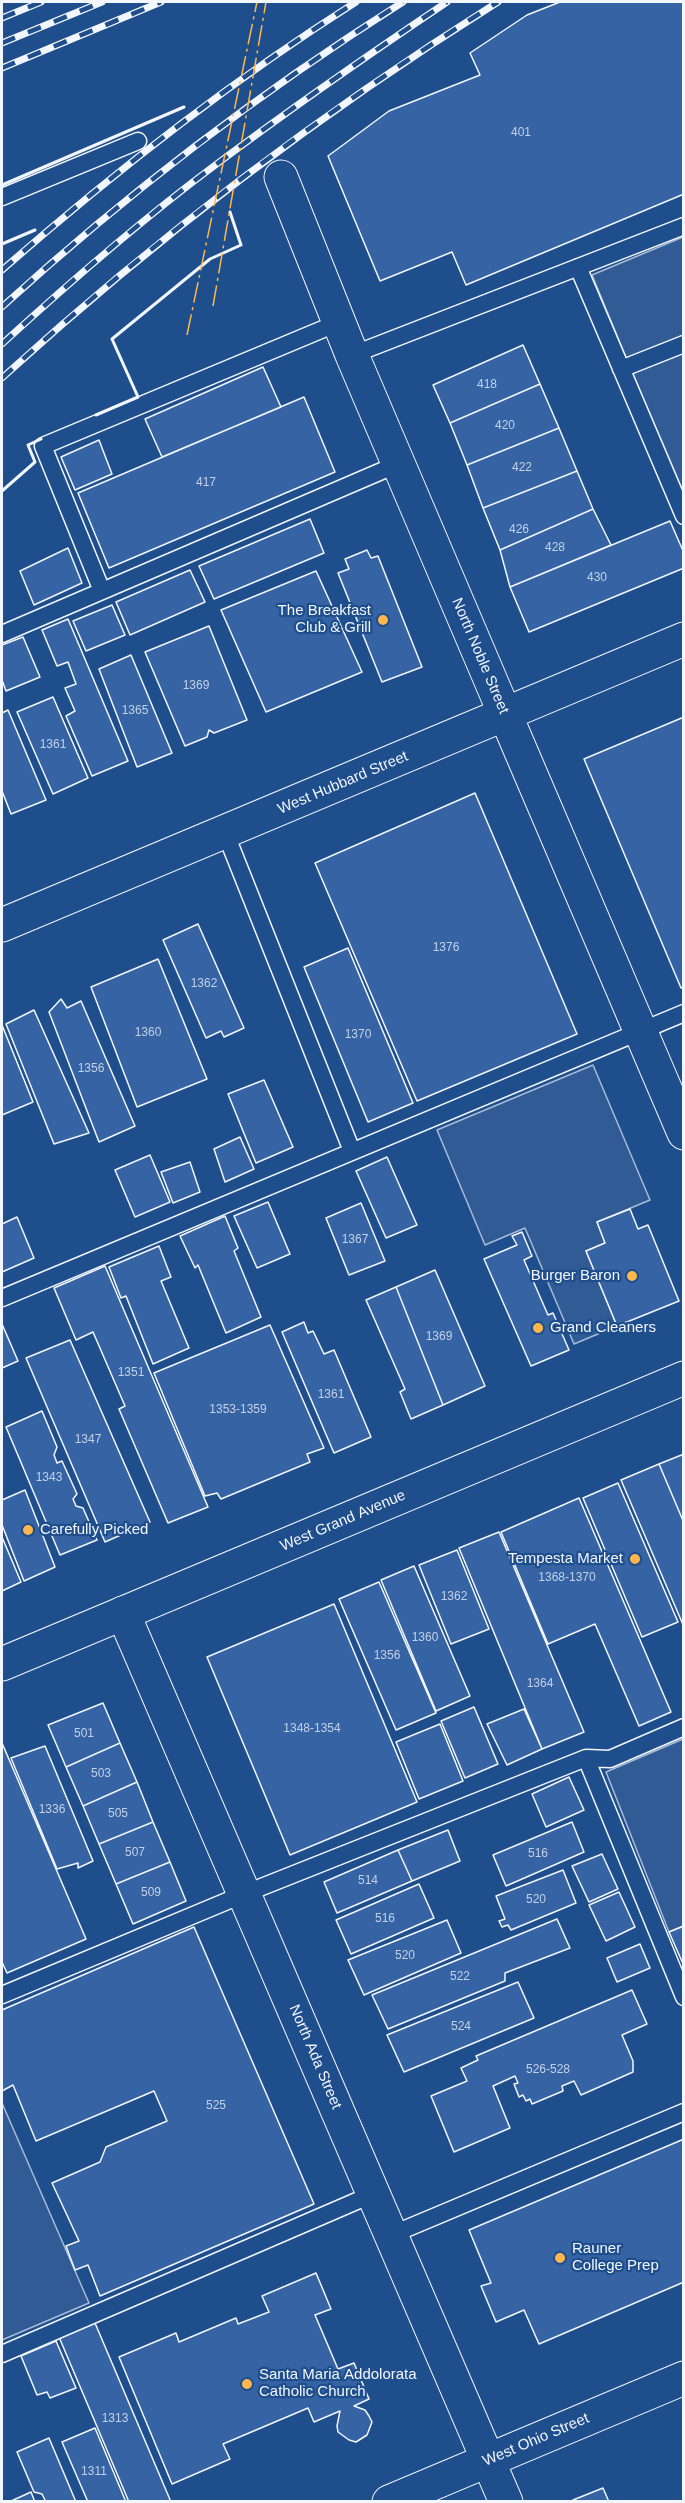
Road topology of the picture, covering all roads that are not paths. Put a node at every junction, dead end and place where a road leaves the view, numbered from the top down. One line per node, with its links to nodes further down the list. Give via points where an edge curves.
1 (138, 141): 3 (lane)
2 (281, 177): 6 (street, North Noble Street)
3 (2, 197)
4 (684, 226): 5 (lane)
5 (578, 267): 8 (lane); 9 (lane)
6 (340, 322): 8 (street, North Noble Street); 12 (lane, via 43,446)
7 (684, 344): 9 (lane)
8 (352, 355): 10 (street, North Noble Street)
9 (621, 369): 11 (lane)
10 (398, 464): 12 (lane); 15 (street, North Noble Street)
11 (684, 516)
12 (102, 591): 13 (lane)
13 (2, 634)
14 (684, 639): 15 (street, West Hubbard Street)
15 (505, 714): 16 (street, West Hubbard Street); 19 (street, North Noble Street)
16 (225, 832): 17 (street, West Hubbard Street); 21 (lane)
17 (2, 925)
18 (684, 1013): 19 (lane)
19 (640, 1031): 20 (street, North Noble Street); 21 (lane)
20 (684, 1133)
21 (352, 1151): 22 (lane)
22 (2, 1298)
23 (684, 1378): 24 (street, West Grand Avenue)
24 (123, 1613): 25 (street, West Grand Avenue); 28 (street, North Ada Street)
25 (2, 1664)
26 (684, 1728): 27 (lane, via 610,1759)
27 (586, 1758): 28 (lane); 30 (lane)
28 (244, 1894): 29 (lane); 32 (street, North Ada Street)
29 (2, 1995)
30 (684, 1997)
31 (684, 2112): 33 (lane)
32 (373, 2193): 33 (street, North Ada Street); 34 (lane)
33 (391, 2235): 36 (street, North Ada Street)
34 (2, 2354)
35 (684, 2378): 36 (street, West Ohio Street)
36 (488, 2460): 37 (street, West Ohio Street); 38 (street, North Ada Street)
37 (388, 2502)
38 (506, 2502)

